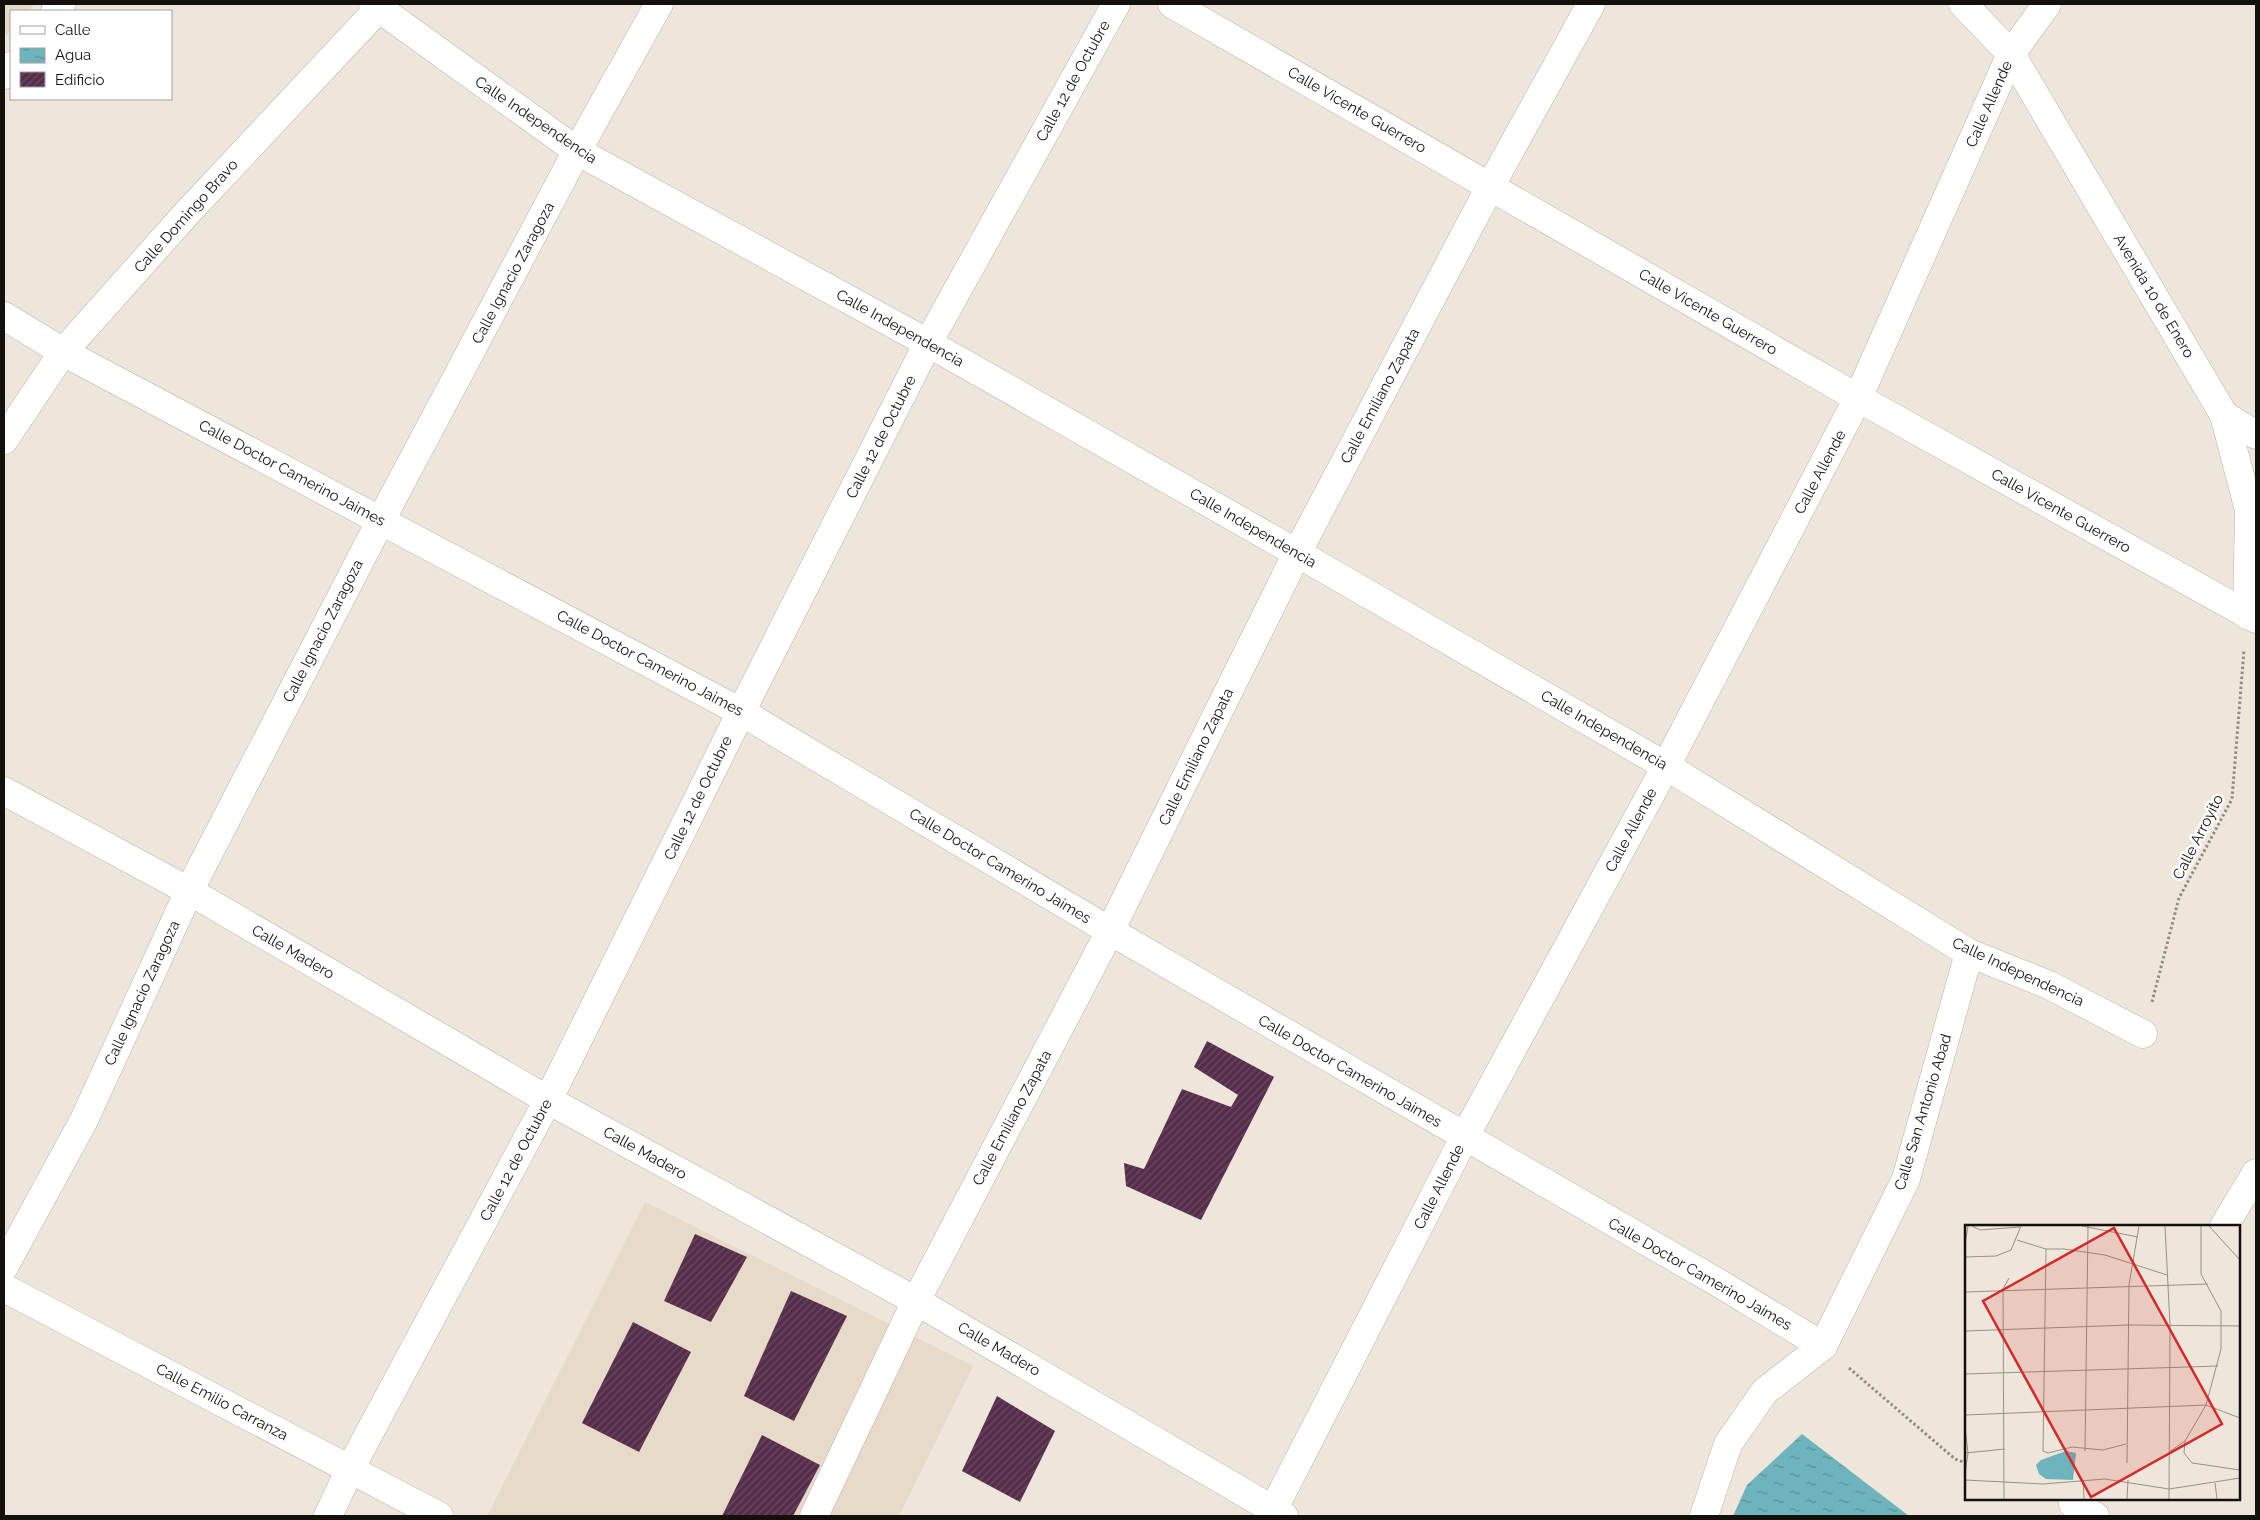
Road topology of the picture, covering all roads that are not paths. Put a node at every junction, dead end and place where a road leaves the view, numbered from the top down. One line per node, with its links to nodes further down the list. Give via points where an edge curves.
1 (659, 4): 9 (street, Calle Ignacio Zaragoza)
2 (1116, 4): 12 (street, Calle 12 de Octubre)
3 (1172, 4): 10 (street, Calle Vicente Guerrero)
4 (1591, 4): 10 (street, Calle Emiliano Zapata)
5 (1963, 4): 8 (street, Avenida 10 de Enero)
6 (2047, 4): 8 (street, Calle Allende)
7 (378, 5): 9 (street, Calle Independencia); 13 (street, Calle Domingo Bravo)
8 (2011, 54): 14 (street, Calle Allende); 15 (street, Avenida 10 de Enero)
9 (577, 151): 12 (street, Calle Independencia); 18 (street, Calle Ignacio Zaragoza)
10 (1490, 188): 14 (street, Calle Vicente Guerrero); 19 (street, Calle Emiliano Zapata)
11 (4, 316): 13 (street, Calle Doctor Camerino Jaimes)
12 (928, 343): 19 (street, Calle Independencia); 21 (street, Calle 12 de Octubre)
13 (63, 352): 17 (street, Calle Domingo Bravo); 18 (street, Calle Doctor Camerino Jaimes)
14 (1858, 398): 20 (street, Calle Vicente Guerrero); 22 (street, Calle Allende)
15 (2224, 415): 16 (street); 20 (street, Avenida 10 de Enero, via 2249,510)
16 (2256, 434)
17 (4, 440)
18 (381, 520): 21 (street, Calle Doctor Camerino Jaimes); 24 (street, Calle Ignacio Zaragoza)
19 (1297, 553): 22 (street, Calle Independencia); 25 (street, Calle Emiliano Zapata)
20 (2252, 617)
21 (741, 712): 25 (street, Calle Doctor Camerino Jaimes); 28 (street, Calle 12 de Octubre)
22 (1666, 766): 26 (street, Calle Independencia); 29 (street, Calle Allende)
23 (4, 791): 24 (street, Calle Madero)
24 (189, 891): 28 (street, Calle Madero); 32 (street, Calle Ignacio Zaragoza, via 84,1120)
25 (1110, 931): 29 (street, Calle Doctor Camerino Jaimes); 34 (street, Calle Emiliano Zapata)
26 (1969, 953): 27 (street, Calle Independencia, via 2049,985); 35 (street, Calle San Antonio Abad, via 1906,1179)
27 (2144, 1034)
28 (548, 1100): 34 (street, Calle Madero); 36 (street, Calle 12 de Octubre)
29 (1464, 1138): 35 (street, Calle Doctor Camerino Jaimes); 37 (street, Calle Allende)
30 (2256, 1173): 31 (street)
31 (2225, 1225)
32 (4, 1267)
33 (4, 1288): 36 (street, Calle Emilio Carranza)
34 (916, 1301): 37 (street, Calle Madero); 40 (street, Calle Emiliano Zapata)
35 (1823, 1346): 41 (street, via 1765,1391 1728,1444)
36 (350, 1469): 38 (street, Calle 12 de Octubre); 39 (street, Calle Emilio Carranza)
37 (1276, 1514)
38 (328, 1516)
39 (440, 1516)
40 (814, 1516)
41 (1704, 1516)

